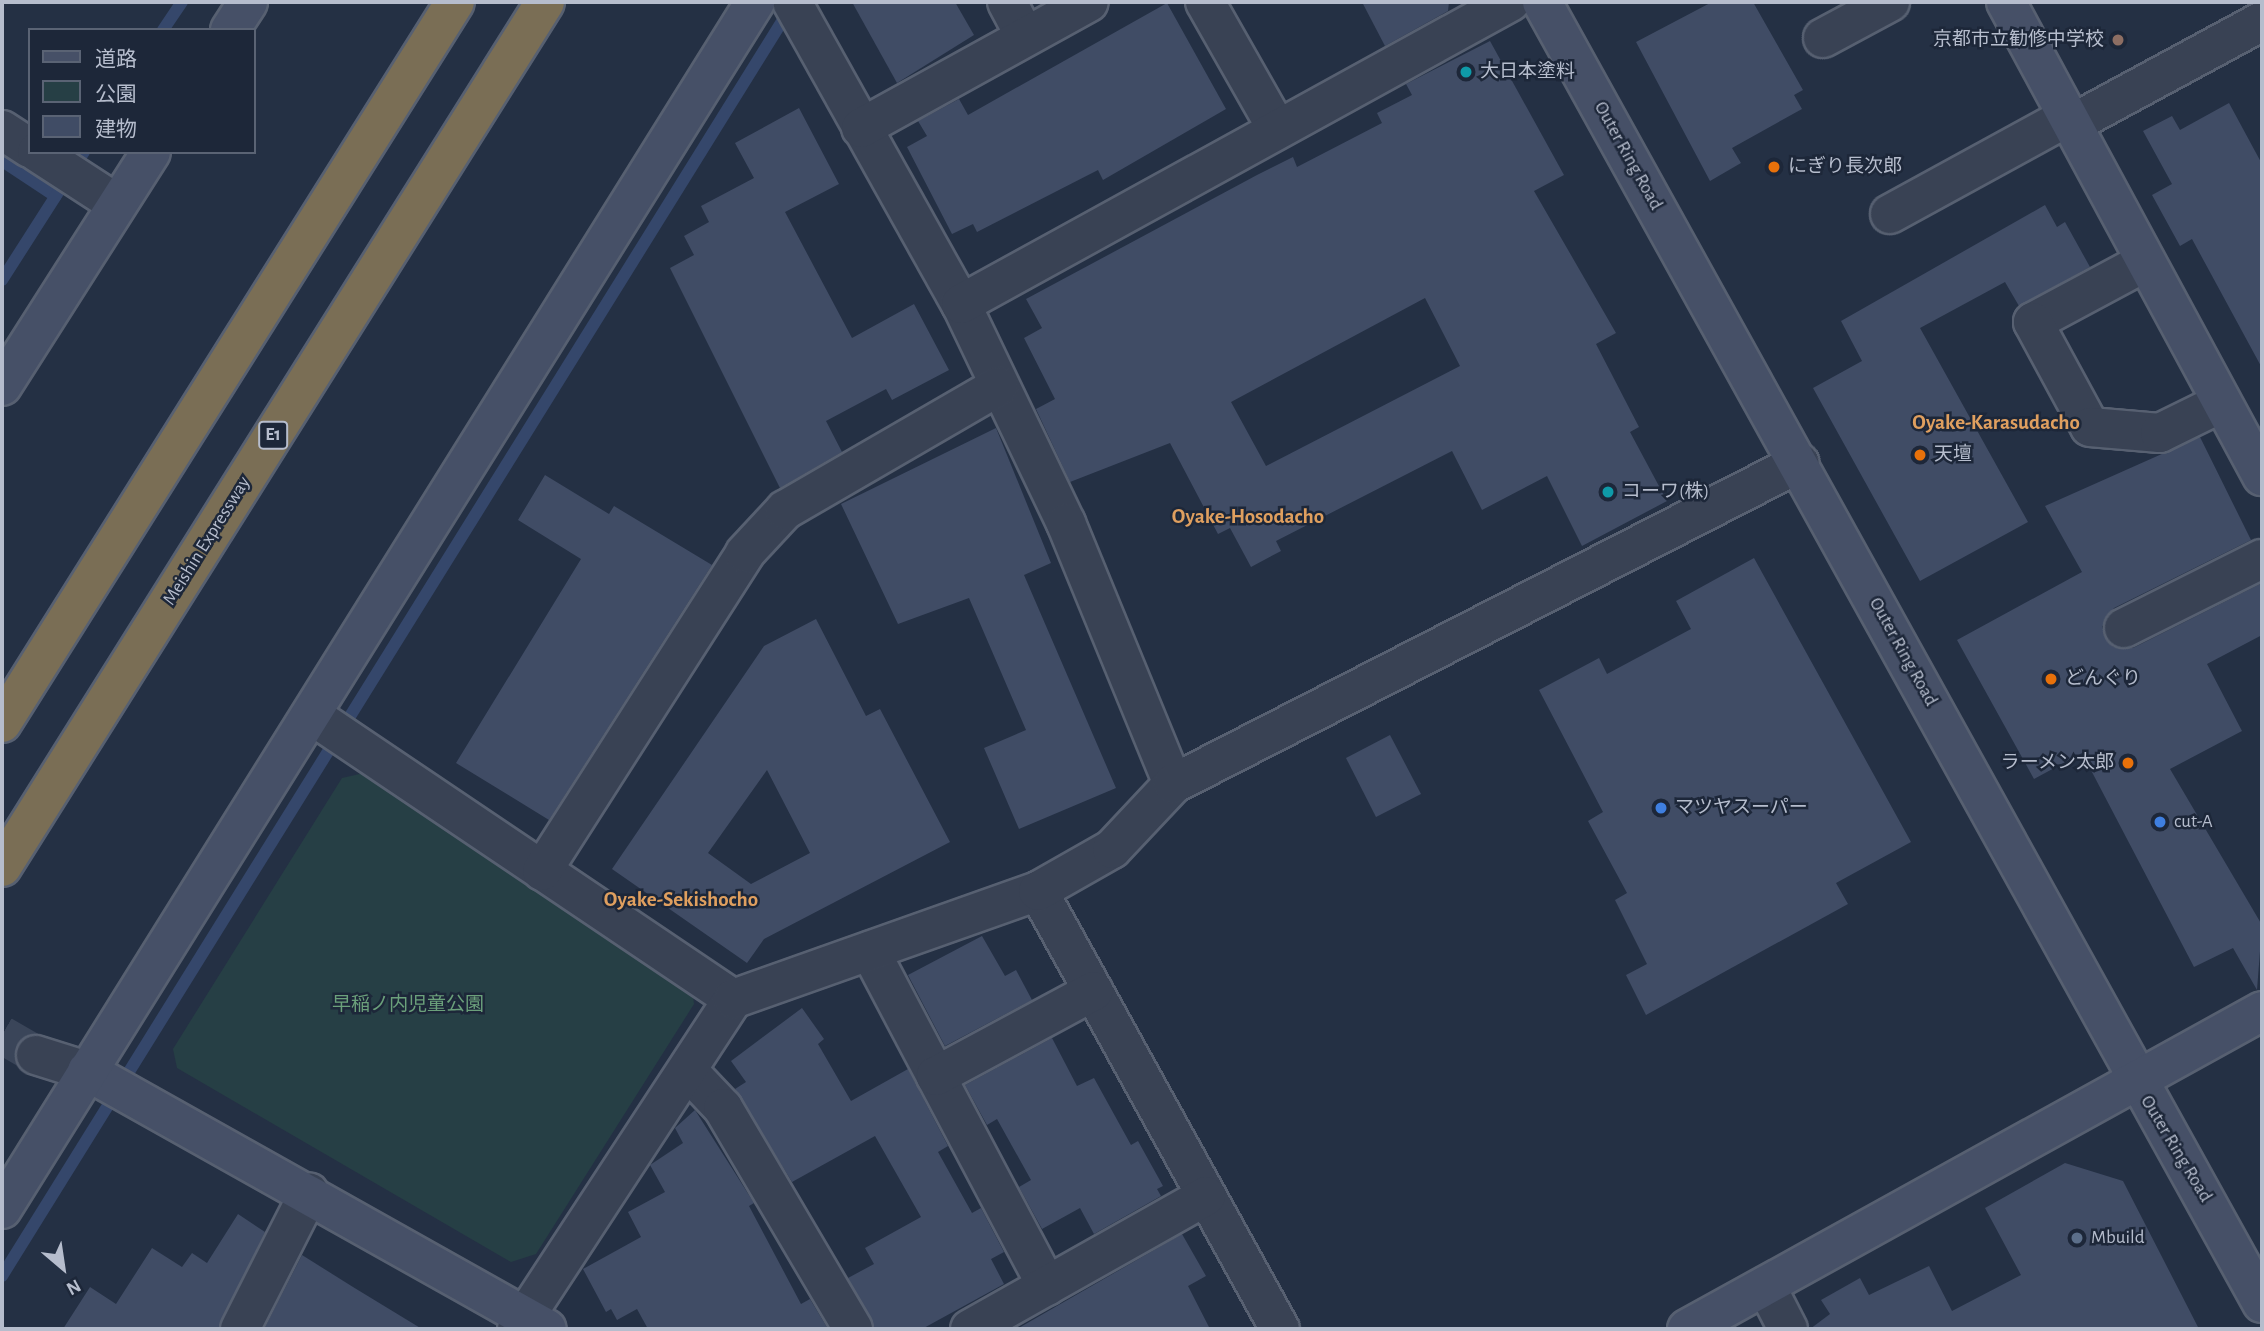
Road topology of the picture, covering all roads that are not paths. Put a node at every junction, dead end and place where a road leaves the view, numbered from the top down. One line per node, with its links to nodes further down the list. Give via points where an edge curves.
1 (248, 2): 14 (street)
2 (455, 2): 36 (highway)
3 (545, 2): 38 (highway, Meishin Expressway / E1)
4 (755, 2): 35 (street)
5 (792, 2): 18 (street)
6 (1007, 2): 15 (street)
7 (1089, 2): 15 (street)
8 (1205, 2): 19 (street)
9 (1510, 2): 19 (street)
10 (1542, 2): 31 (street, Outer Ring Road)
11 (1889, 2): 16 (street)
12 (2006, 2): 17 (street)
13 (2262, 21): 17 (street)
14 (231, 28)
15 (1025, 36): 18 (street)
16 (1823, 38)
17 (2067, 121): 25 (street); 26 (street)
18 (861, 128): 27 (street)
19 (1276, 129): 27 (street)
20 (2, 130): 21 (street)
21 (28, 147)
22 (150, 154): 24 (street)
23 (60, 168): 24 (street)
24 (117, 204): 28 (street)
25 (1890, 214)
26 (2145, 262): 30 (street); 30 (street, via 2033,322 2090,427 2160,433)
27 (961, 304): 29 (street)
28 (2, 386)
29 (999, 386): 37 (street, via 1066,523); 39 (street, via 785,510 745,553)
30 (2221, 403): 32 (street)
31 (1800, 463): 37 (street); 49 (street, Outer Ring Road)
32 (2262, 476)
33 (2262, 559): 34 (street)
34 (2124, 628)
35 (313, 716): 39 (street); 46 (street)
36 (2, 723)
37 (1173, 785): 40 (street, via 1112,849)
38 (2, 867)
39 (542, 871): 43 (street)
40 (1038, 891): 41 (street); 42 (street)
41 (870, 951): 43 (street); 48 (street)
42 (1094, 991): 48 (street); 51 (street)
43 (733, 999): 47 (street)
44 (2262, 1011): 49 (street)
45 (36, 1055): 46 (street)
46 (87, 1071): 50 (street); 52 (street)
47 (688, 1072): 56 (street); 58 (street, via 723,1108)
48 (936, 1076): 53 (street)
49 (2136, 1082): 54 (street); 55 (street, Outer Ring Road)
50 (309, 1193): 56 (street); 57 (street)
51 (1206, 1196): 53 (street); 60 (street)
52 (2, 1209)
53 (1047, 1286): 59 (street)
54 (1766, 1286): 61 (street); 62 (street)
55 (2262, 1303)
56 (529, 1325)
57 (240, 1329)
58 (853, 1329)
59 (970, 1329)
60 (1280, 1329)
61 (1687, 1329)
62 (1788, 1329)

